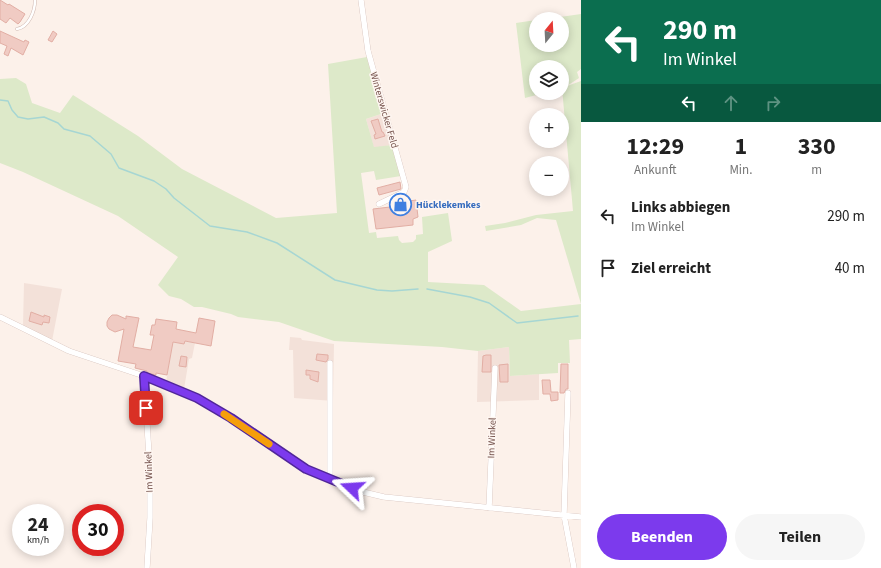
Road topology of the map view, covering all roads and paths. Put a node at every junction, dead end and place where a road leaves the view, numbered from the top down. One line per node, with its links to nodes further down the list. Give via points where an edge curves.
1 (35, 0): 3 (lane, via 31,17 23,27)
2 (361, 0): 4 (street, Winterswicker Feld, via 368,51 406,186 404,192)
3 (17, 29)
4 (380, 204)
5 (0, 317): 8 (street, via 69,351)
6 (330, 363): 10 (street)
7 (495, 368): 11 (street, Im Winkel)
8 (144, 376): 10 (street, via 197,398 306,469); 14 (street, Im Winkel, via 150,471)
9 (568, 393): 12 (street)
10 (330, 480): 11 (street, via 384,497)
11 (489, 508): 12 (street)
12 (564, 515): 13 (street); 15 (street)
13 (581, 517)
14 (147, 568)
15 (574, 568)

